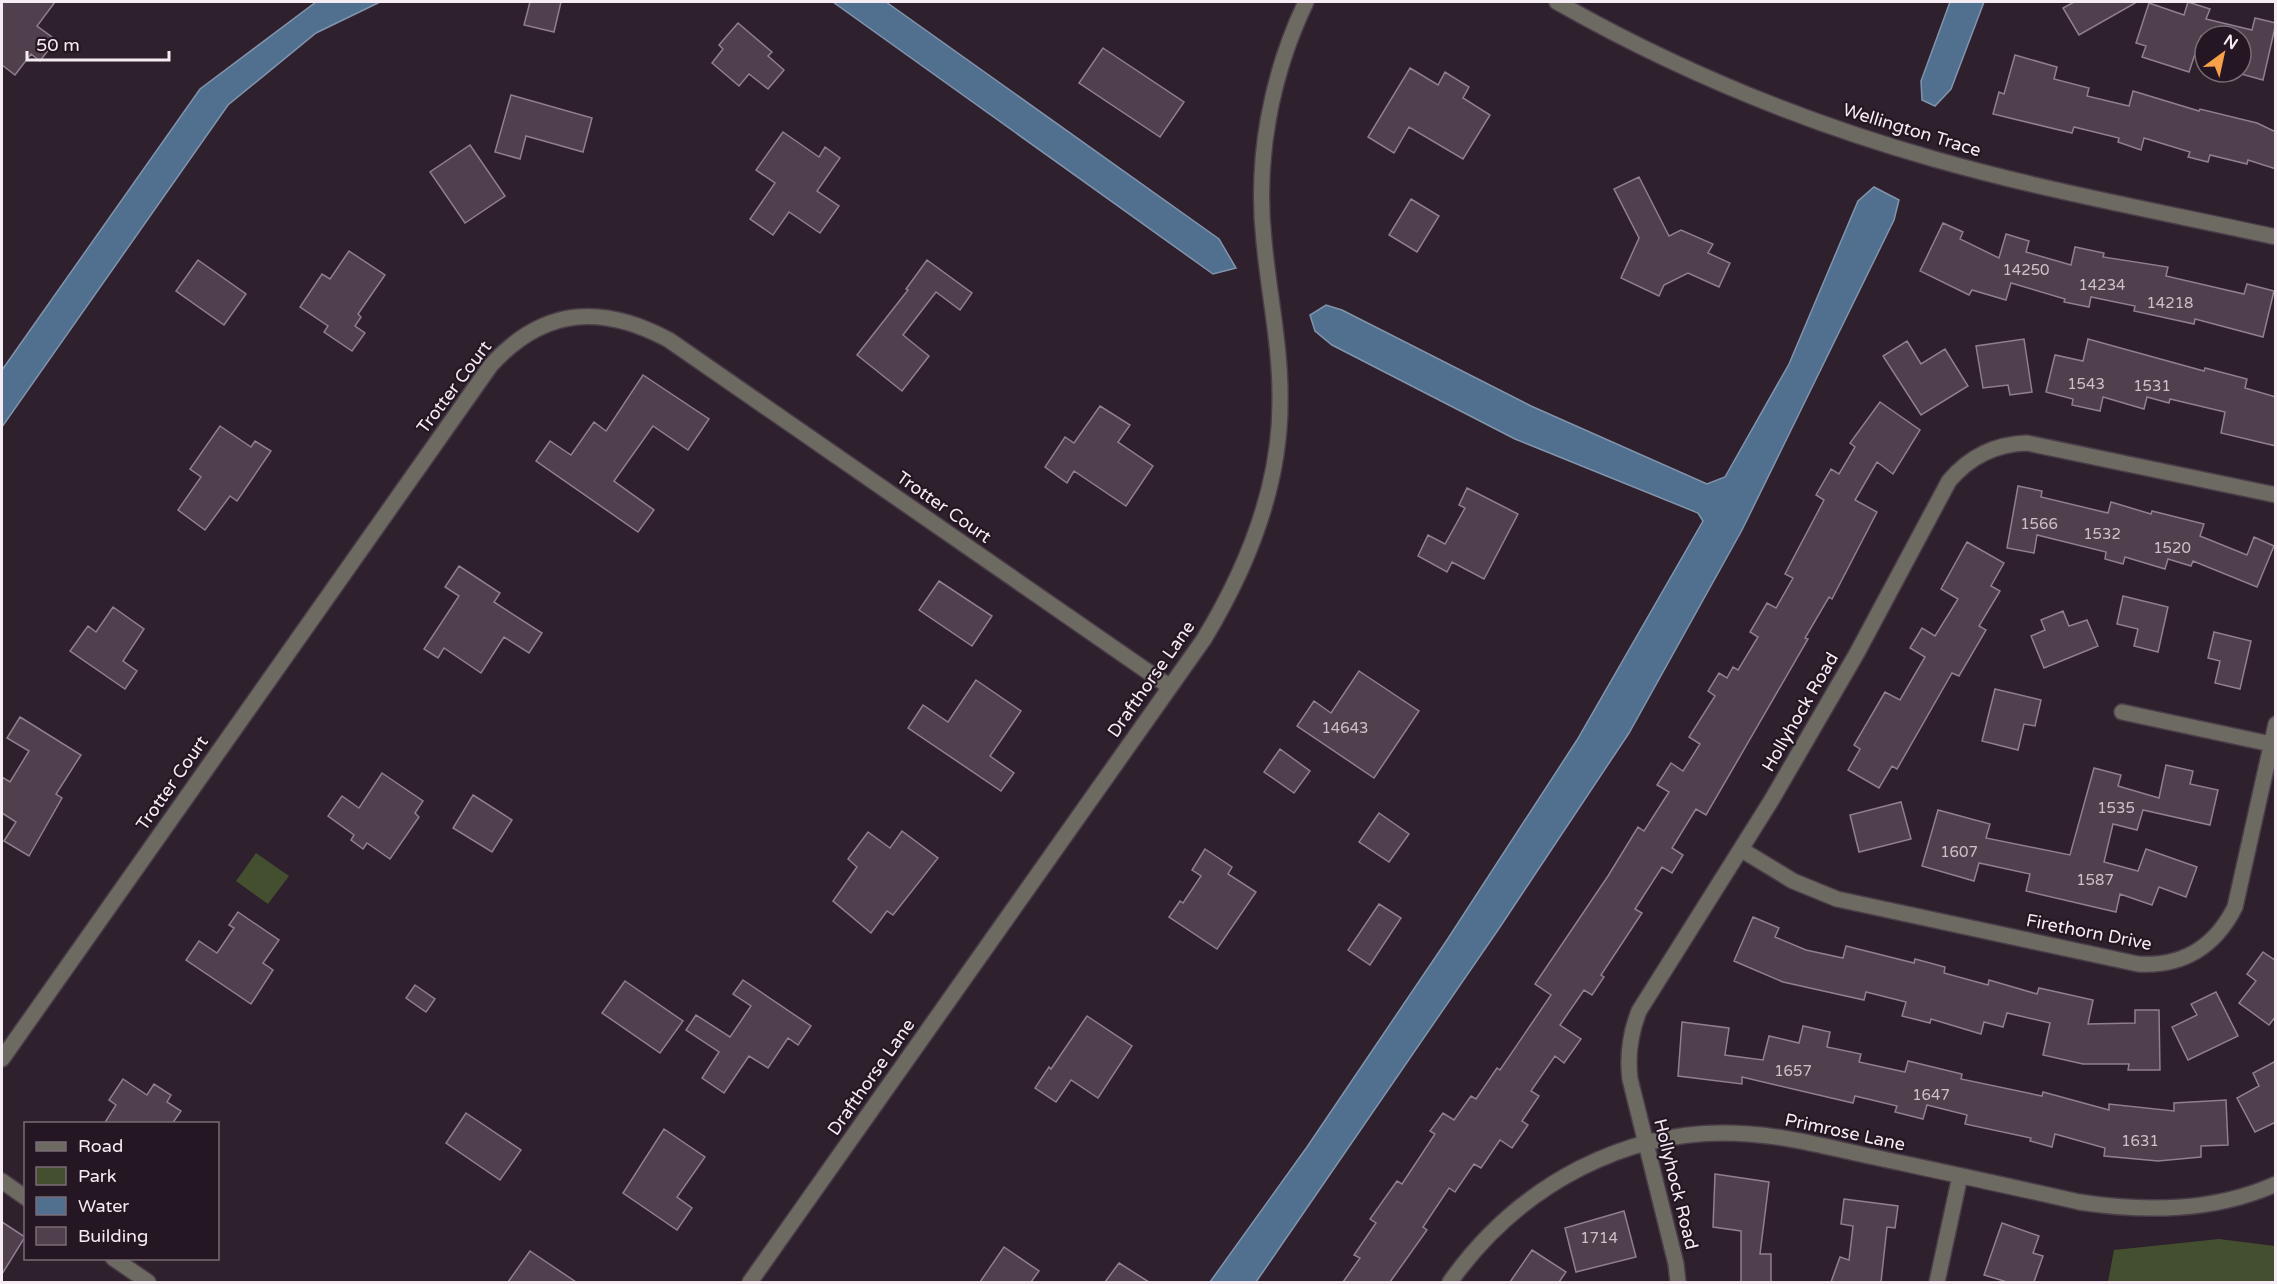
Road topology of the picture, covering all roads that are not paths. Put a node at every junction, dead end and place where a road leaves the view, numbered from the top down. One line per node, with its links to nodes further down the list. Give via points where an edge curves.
1 (1306, 2): 5 (street, Drafthorse Lane, via 1279,71 1263,154 1263,238 1280,355 1280,406 1270,484 1237,580 1204,639)
2 (1557, 2): 3 (street, Wellington Trace, via 1665,58 1849,133 2012,180)
3 (2276, 237)
4 (2276, 495): 9 (street, Hollyhock Road, via 2027,443 1998,446 1970,460 1949,481 1857,653)
5 (1170, 687): 10 (street, Trotter Court, via 669,340 642,325 613,318 582,316 553,322 513,344 491,365); 18 (street, Drafthorse Lane)
6 (2122, 712): 8 (street)
7 (2276, 724): 8 (street, Firethorn Drive)
8 (2271, 744): 9 (street, Firethorn Drive, via 2235,907 2208,944 2168,963 2138,964 1837,899 1793,881)
9 (1742, 850): 11 (street, Hollyhock Road, via 1634,1024 1629,1065)
10 (2, 1059)
11 (1646, 1143): 12 (street, Primrose Lane, via 1677,1137 1777,1137); 19 (street, Primrose Lane, via 1585,1165 1530,1198 1477,1246); 20 (street, Hollyhock Road)
12 (1960, 1176): 14 (street, Primrose Lane, via 2122,1208 2180,1208 2223,1201); 21 (street)
13 (2, 1181): 15 (street)
14 (2276, 1184)
15 (24, 1197)
16 (116, 1260): 17 (street)
17 (148, 1282)
18 (750, 1282)
19 (1450, 1282)
20 (1678, 1282)
21 (1937, 1282)

